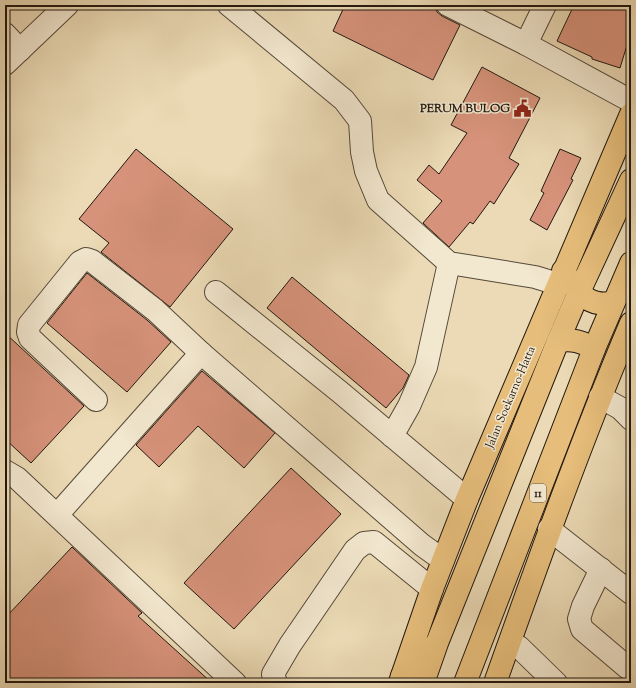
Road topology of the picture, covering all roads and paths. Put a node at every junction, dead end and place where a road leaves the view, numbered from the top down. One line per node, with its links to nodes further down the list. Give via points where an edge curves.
1 (68, 5): 7 (street)
2 (229, 5): 11 (street, via 344,100 360,121 366,171 378,200)
3 (448, 5): 6 (street)
4 (545, 5): 6 (street)
5 (5, 34): 7 (street)
6 (526, 44): 8 (street)
7 (12, 57)
8 (631, 101)
9 (631, 114): 13 (main road, Jalan Soekarno-Hatta)
10 (631, 180): 15 (main road, Jalan Soekarno-Hatta)
11 (449, 263): 13 (street, via 535,277); 24 (street, via 426,367)
12 (631, 263): 16 (main road, 11)
13 (561, 278): 15 (main road); 26 (main road, Jalan Soekarno-Hatta)
14 (216, 292): 24 (street)
15 (579, 292): 16 (main road, via 594,303); 18 (main road, Jalan Soekarno-Hatta)
16 (612, 303): 19 (main road, 11)
17 (631, 323): 21 (main road)
18 (558, 341): 19 (main road, via 577,341); 33 (main road, Jalan Soekarno-Hatta)
19 (594, 349): 40 (main road, 11)
20 (201, 353): 22 (street, via 154,310 86,259 80,262 29,325 28,332 30,338); 27 (street); 29 (street, via 422,545)
21 (600, 398): 23 (street, via 620,408); 28 (main road)
22 (96, 400)
23 (631, 419)
24 (392, 436): 26 (street)
25 (5, 471): 27 (street, via 17,478)
26 (467, 499): 29 (main road, Jalan Soekarno-Hatta)
27 (56, 515): 37 (street)
28 (549, 529): 30 (street); 41 (main road)
29 (443, 560): 31 (main road, Jalan Soekarno-Hatta)
30 (601, 569): 32 (street); 35 (street, via 583,606 579,619 582,629)
31 (432, 589): 36 (main road, Jalan Soekarno-Hatta); 38 (street, via 374,542 364,543 355,550 290,645 273,674)
32 (631, 592)
33 (437, 643): 36 (main road); 39 (main road, Jalan Soekarno-Hatta)
34 (519, 647): 42 (street)
35 (631, 668)
36 (400, 680)
37 (235, 683)
38 (276, 683)
39 (423, 683)
40 (465, 683)
41 (494, 683)
42 (556, 683)

